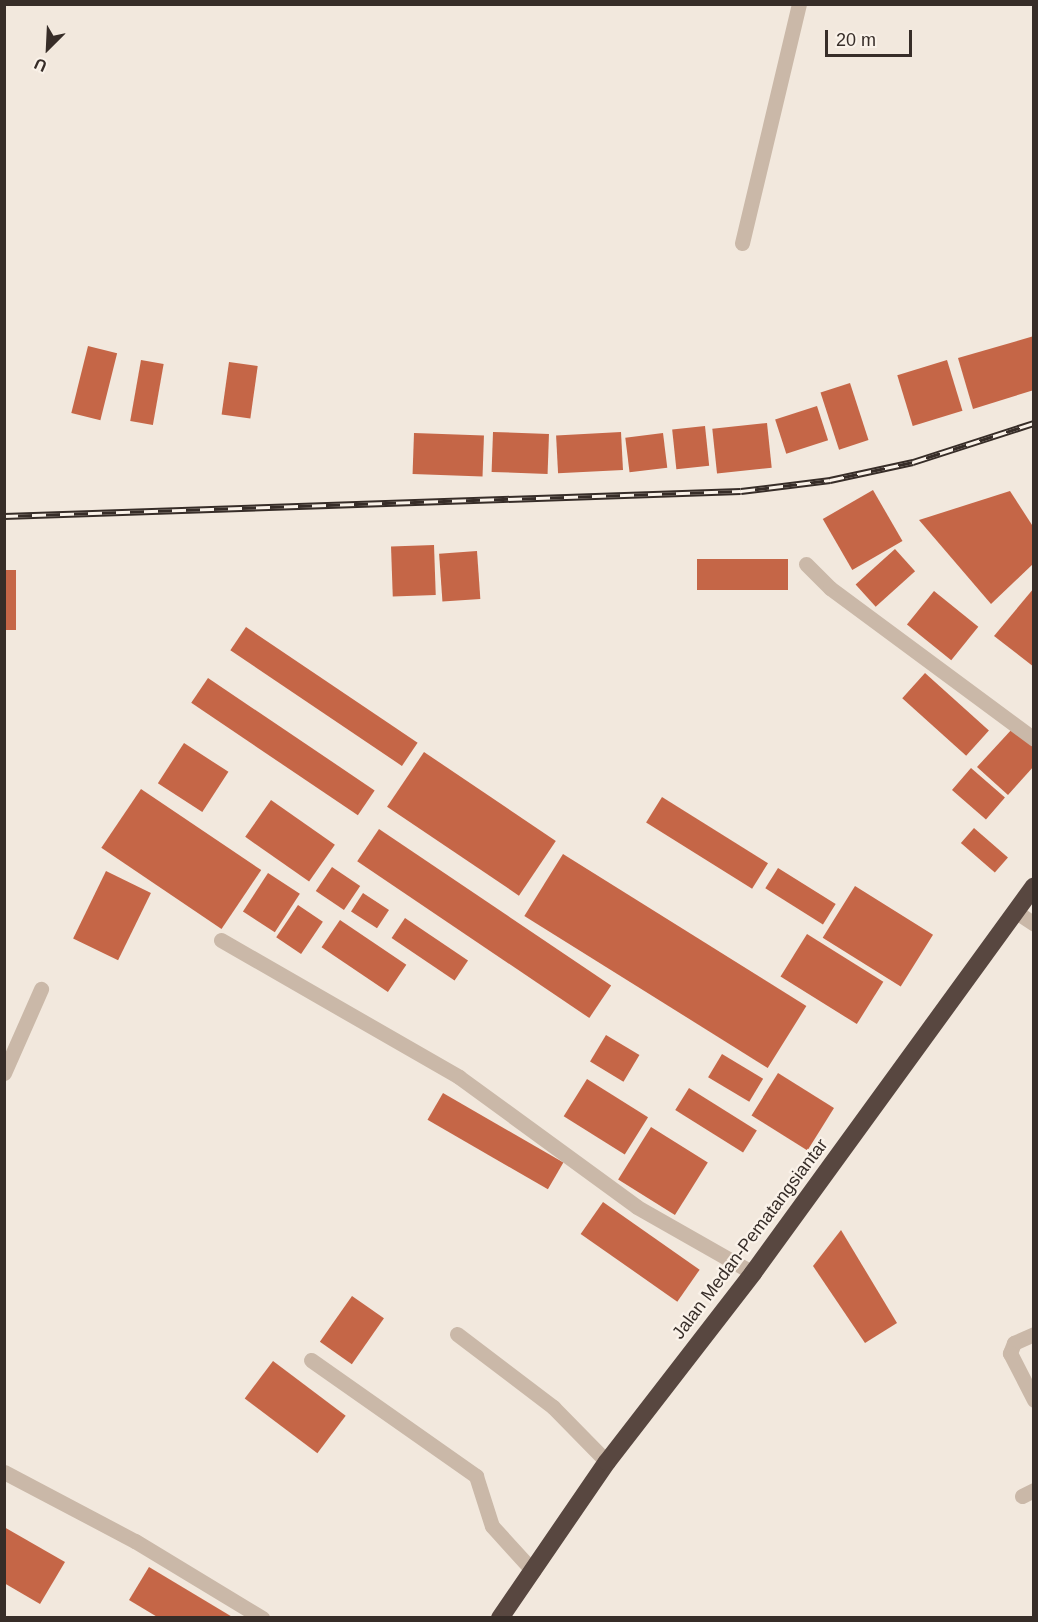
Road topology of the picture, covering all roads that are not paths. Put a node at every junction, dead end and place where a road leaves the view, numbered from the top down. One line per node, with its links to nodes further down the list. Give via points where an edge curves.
1 (799, 4): 2 (street)
2 (742, 243)
3 (806, 564): 4 (street, via 830,588)
4 (1034, 739)
5 (1034, 886): 6 (highway, Jalan Medan-Pematangsiantar)
6 (1015, 911): 7 (street); 11 (highway, Jalan Medan-Pematangsiantar)
7 (1034, 924)
8 (221, 940): 11 (street, via 459,1077 637,1207)
9 (41, 989): 10 (street)
10 (4, 1073)
11 (753, 1273): 16 (highway, Jalan Medan-Pematangsiantar)
12 (1034, 1334): 15 (street, via 1014,1343 1010,1353)
13 (457, 1335): 16 (street, via 553,1407)
14 (311, 1360): 18 (street, via 476,1476 499,1537)
15 (1034, 1400)
16 (607, 1462): 18 (highway, Jalan Medan-Pematangsiantar)
17 (4, 1472): 19 (street, via 135,1541)
18 (533, 1571): 20 (highway, Jalan Medan-Pematangsiantar)
19 (262, 1617)
20 (500, 1617)

